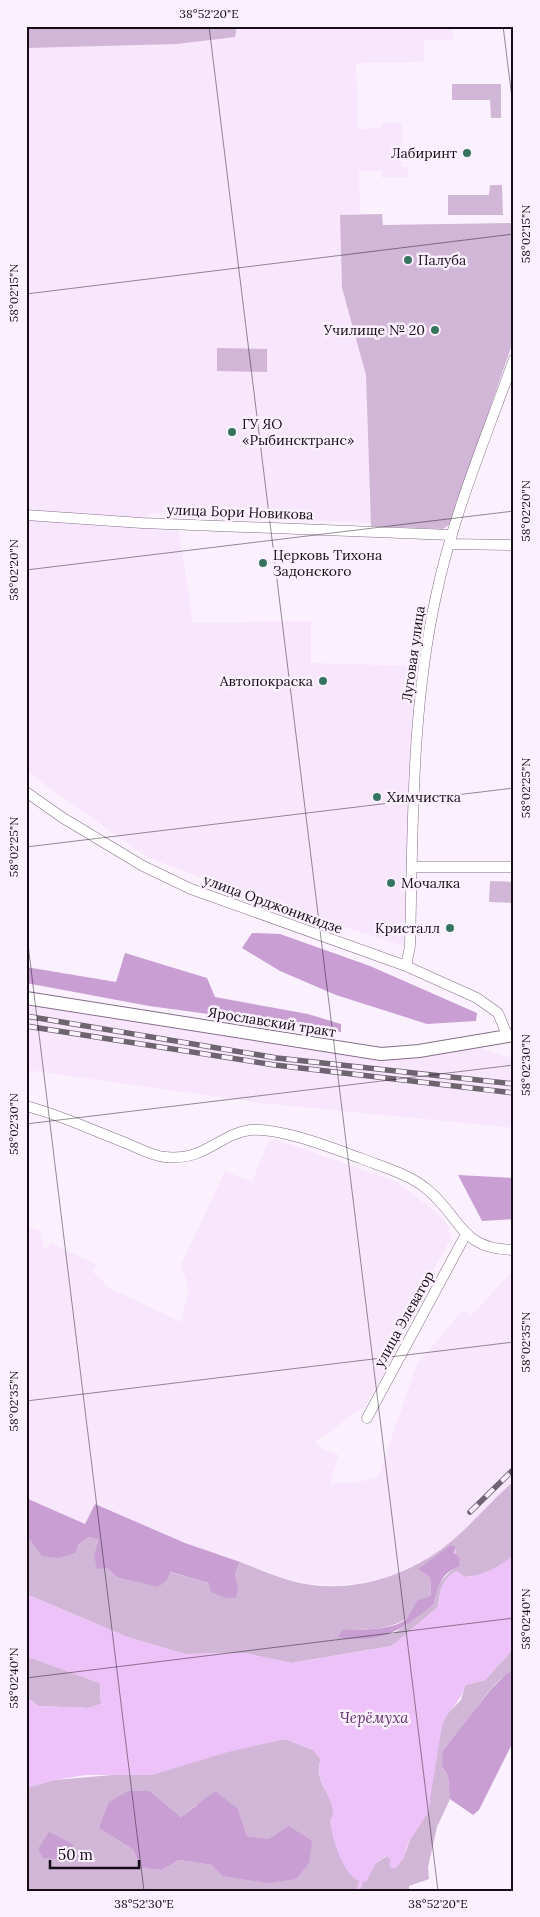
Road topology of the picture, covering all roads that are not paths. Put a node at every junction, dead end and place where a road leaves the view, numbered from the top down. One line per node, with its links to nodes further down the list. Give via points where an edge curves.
1 (514, 359): 3 (street, Луговая улица)
2 (26, 516): 3 (street, улица Бори Новикова)
3 (451, 540): 4 (street, улица Бори Новикова); 6 (street, Луговая улица, via 435,598 420,690)
4 (514, 545)
5 (26, 792): 8 (street, улица Орджоникидзе, via 143,866 191,890)
6 (412, 867): 7 (street); 8 (street, Луговая улица, via 410,946)
7 (514, 867)
8 (406, 966): 10 (street, улица Орджоникидзе, via 478,998 498,1013)
9 (26, 998): 10 (street, Ярославский тракт, via 381,1054 435,1049)
10 (510, 1035)
11 (26, 1106): 12 (street, via 59,1114 162,1157 183,1158 198,1154 249,1130 270,1131 326,1146 399,1173 428,1189)
12 (466, 1234): 13 (street, via 480,1245); 14 (street, улица Элеватор)
13 (514, 1250)
14 (366, 1418)

